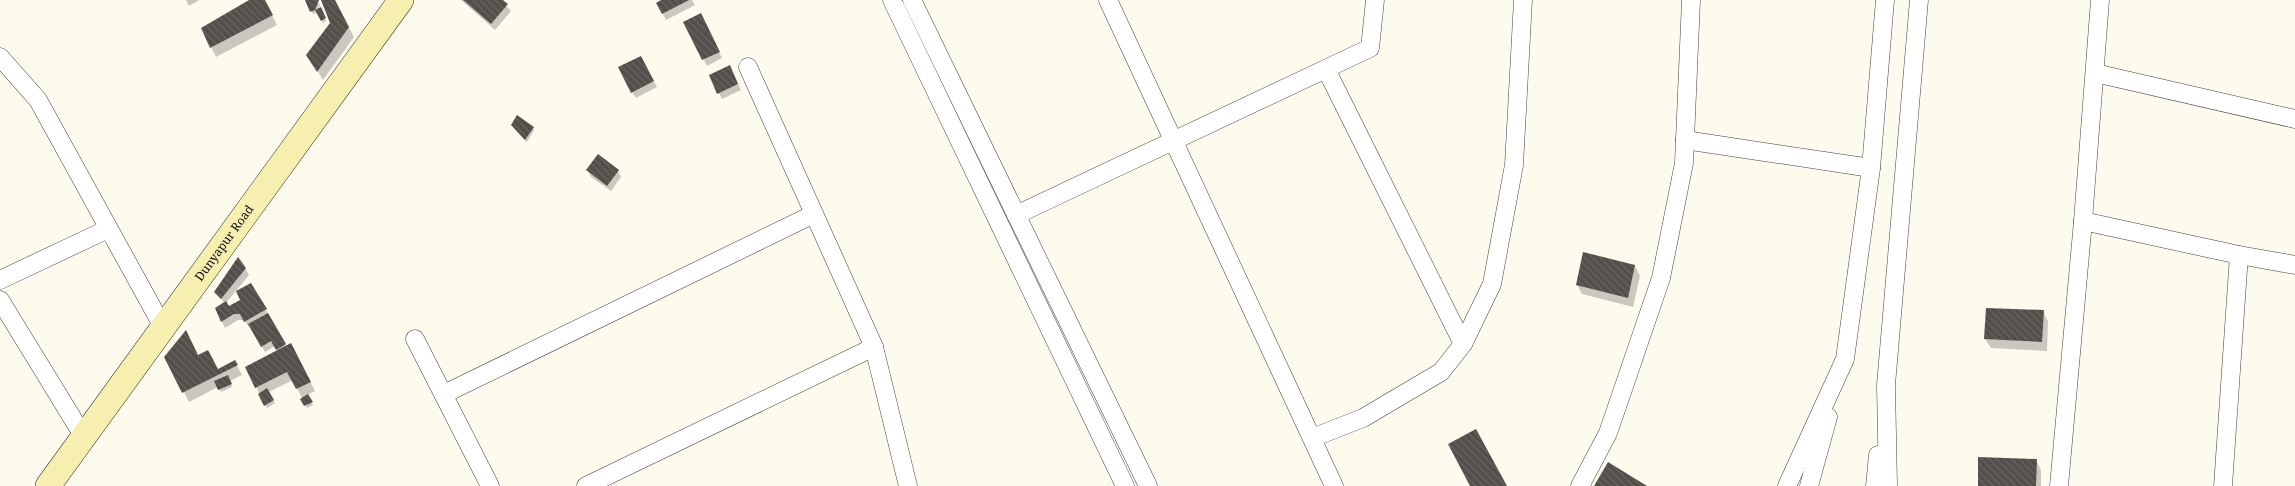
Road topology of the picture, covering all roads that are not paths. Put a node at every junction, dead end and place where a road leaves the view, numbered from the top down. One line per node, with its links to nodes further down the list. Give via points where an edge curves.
1 (401, 0): 27 (main road, Dunyapur Road)
2 (892, 0): 40 (street)
3 (912, 0): 20 (street)
4 (1108, 0): 17 (street)
5 (1375, 0): 13 (street, via 1370,48)
6 (1522, 0): 29 (street, via 1514,165 1492,284)
7 (1691, 0): 16 (street)
8 (1885, 0): 18 (street)
9 (1919, 0): 32 (street)
10 (2100, 0): 14 (street)
11 (0, 58): 22 (street, via 38,100)
12 (748, 67): 19 (street)
13 (1326, 69): 17 (street); 29 (street)
14 (2095, 74): 15 (street); 21 (street)
15 (2295, 119)
16 (1685, 140): 18 (street); 43 (street, via 1684,163 1661,278 1608,433)
17 (1174, 141): 20 (street); 35 (street)
18 (1871, 168): 31 (street)
19 (814, 214): 30 (street); 33 (street)
20 (1016, 215): 41 (street)
21 (2083, 221): 23 (street); 48 (street)
22 (108, 228): 25 (street); 27 (street)
23 (2239, 255): 24 (street); 49 (street)
24 (2295, 265)
25 (0, 280)
26 (0, 300): 34 (street)
27 (163, 327): 34 (main road, Dunyapur Road)
28 (414, 339): 33 (street)
29 (1463, 344): 35 (street, via 1441,372 1363,418)
30 (874, 347): 38 (street); 39 (street)
31 (1845, 359): 44 (street); 45 (street)
32 (1886, 384): 46 (street); 47 (street)
33 (444, 394): 37 (street)
34 (84, 437): 36 (main road, Dunyapur Road)
35 (1312, 438): 42 (street)
36 (48, 486)
37 (490, 486)
38 (586, 486)
39 (908, 486)
40 (1125, 486)
41 (1148, 486)
42 (1334, 486)
43 (1580, 486)
44 (1787, 486)
45 (1808, 486)
46 (1875, 486)
47 (1888, 486)
48 (2059, 486)
49 (2223, 486)

